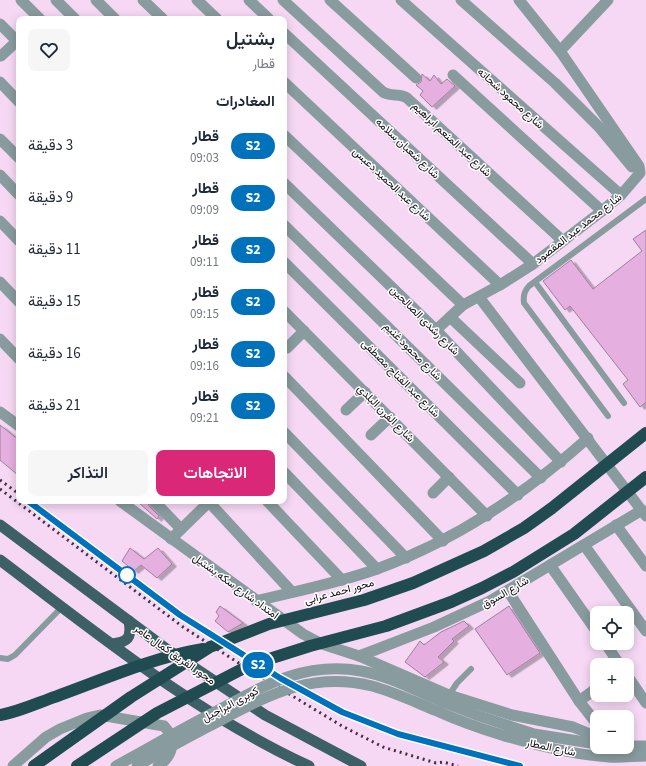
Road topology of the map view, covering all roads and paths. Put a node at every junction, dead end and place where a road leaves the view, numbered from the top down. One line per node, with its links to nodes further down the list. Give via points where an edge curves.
1 (21, 0): 13 (street)
2 (56, 0): 14 (street)
3 (96, 0): 15 (street)
4 (143, 0): 16 (street)
5 (197, 0): 17 (street)
6 (248, 0): 18 (street)
7 (283, 0): 43 (street, شارع عبد المنعم ابراهيم, via 383,92 391,96 402,95 408,98)
8 (330, 0): 26 (street)
9 (401, 0): 37 (street, شارع محمود شحاته)
10 (461, 0): 34 (street, via 555,83 599,127)
11 (519, 0): 23 (street)
12 (608, 0): 23 (street)
13 (37, 16)
14 (72, 16)
15 (112, 16)
16 (160, 16)
17 (214, 16)
18 (266, 16)
19 (0, 24): 21 (street)
20 (287, 36): 44 (street, شارع شعبان سلامه)
21 (16, 40)
22 (16, 44): 24 (street)
23 (560, 51): 34 (street, via 639,166)
24 (1, 56)
25 (453, 74): 39 (street)
26 (416, 78)
27 (0, 82): 29 (street)
28 (287, 85): 48 (street, شارع عبد الحميد دعبس)
29 (16, 99)
30 (287, 137): 51 (street)
31 (0, 139): 32 (street)
32 (16, 155)
33 (0, 175): 36 (street)
34 (639, 175): 37 (street, شارع محمد عبد المقصود)
35 (287, 186): 54 (street, شارع رشدى الصالحين)
36 (16, 192)
37 (622, 195): 39 (street, شارع محمد عبد المقصود)
38 (646, 199): 47 (lane)
39 (602, 211): 43 (street, شارع محمد عبد المقصود)
40 (0, 221): 42 (street)
41 (287, 228): 76 (street, شارع محمود غنيم)
42 (16, 237)
43 (563, 241): 44 (street, شارع محمد عبد المقصود)
44 (533, 264): 48 (street, شارع محمد عبد المقصود)
45 (287, 265): 78 (street, شارع عبد الفتاح مصطفى)
46 (0, 282): 50 (street)
47 (535, 282): 62 (lane); 65 (lane, via 526,289 524,303)
48 (500, 285): 49 (street, شارع محمد عبد المقصود)
49 (479, 297): 51 (street, شارع محمد عبد المقصود); 71 (street)
50 (16, 299)
51 (463, 305): 53 (street, شارع محمد عبد المقصود)
52 (287, 313): 55 (street, شارع الفرن البلدي)
53 (450, 317): 54 (street, شارع محمد عبد المقصود); 60 (street)
54 (436, 330): 72 (street, شارع رشدى الصالحين)
55 (304, 331): 57 (street); 61 (street, شارع الفرن البلدي)
56 (0, 339): 58 (street)
57 (287, 348)
58 (16, 356)
59 (287, 379): 90 (street)
60 (520, 383)
61 (365, 392): 63 (street); 66 (street, شارع الفرن البلدي)
62 (624, 403)
63 (346, 410)
64 (2, 412): 67 (street)
65 (608, 416)
66 (390, 417): 70 (street); 74 (street, شارع الفرن البلدي)
67 (16, 424)
68 (646, 433): 106 (highway, محور احمد عرابى, bridge, via 530,524 461,563 389,592 269,624)
69 (287, 435): 92 (street)
70 (371, 435)
71 (588, 438): 72 (street); 84 (street)
72 (561, 462): 76 (street)
73 (287, 475): 96 (street)
74 (449, 477): 77 (street); 85 (street, شارع الفرن البلدي)
75 (646, 477): 127 (highway, bridge, via 574,534 482,588 386,626 250,665 157,713)
76 (541, 478): 78 (street)
77 (433, 493)
78 (518, 495): 85 (street)
79 (124, 504): 89 (street, امتداد شارع سكه بشتيل)
80 (157, 504): 88 (street)
81 (207, 504): 88 (street)
82 (211, 504): 99 (street)
83 (270, 504): 97 (street)
84 (644, 513): 87 (street, شارع السوق)
85 (487, 516): 90 (street)
86 (0, 525): 102 (main road, محور الفريق كمال عامر)
87 (616, 525): 91 (street, شارع السوق); 95 (street)
88 (181, 529): 89 (street)
89 (171, 539): 100 (street, امتداد شارع سكه بشتيل)
90 (443, 540): 92 (street)
91 (584, 545): 94 (street, شارع السوق); 104 (street)
92 (406, 558): 96 (street)
93 (0, 560): 101 (main road)
94 (550, 565): 98 (street, شارع السوق); 103 (street)
95 (646, 566)
96 (376, 569): 97 (street)
97 (342, 580): 99 (street)
98 (508, 591): 108 (street, شارع السوق, via 453,619); 115 (street)
99 (292, 592): 100 (street)
100 (256, 601): 108 (street, امتداد شارع سكه بشتيل, via 303,634 322,644)
101 (62, 607): 105 (main road); 109 (lane, via 15,655 8,659)
102 (129, 622): 105 (main road, via 128,638 124,642); 107 (main road, محور الفريق كمال عامر)
103 (590, 622)
104 (646, 631)
105 (112, 644): 110 (main road)
106 (210, 647): 117 (highway, bridge, via 166,656 85,687); 126 (highway, محور احمد عرابى, bridge, via 131,696)
107 (165, 648): 110 (main road); 132 (main road, محور الفريق كمال عامر, via 265,715)
108 (359, 656): 114 (street, امتداد شارع سكه بشتيل)
109 (0, 658)
110 (145, 668): 131 (main road, via 249,734)
111 (471, 669): 114 (lane)
112 (634, 685): 116 (street)
113 (590, 693): 115 (street)
114 (449, 695): 120 (street, امتداد شارع سكه بشتيل, via 512,715 573,727)
115 (579, 701): 118 (street)
116 (646, 703)
117 (0, 715)
118 (590, 715)
119 (507, 731): 121 (street, شارع المطار); 124 (street, شارع المطار, via 556,749 582,754 610,757); 128 (street, كوبرى البراجيل, bridge, via 376,675 342,669 318,670 290,675 261,687); 129 (street, كوبرى البراجيل, bridge, via 471,725 379,688 343,681 317,682 266,697)
120 (590, 733)
121 (590, 743)
122 (634, 746): 123 (street)
123 (646, 746)
124 (646, 756)
125 (13, 766): 130 (street, via 34,746 60,729 100,715 164,726 171,736 172,746 168,757)
126 (34, 766)
127 (77, 766)
128 (116, 766)
129 (137, 766)
130 (158, 766)
131 (309, 766)
132 (362, 766)

